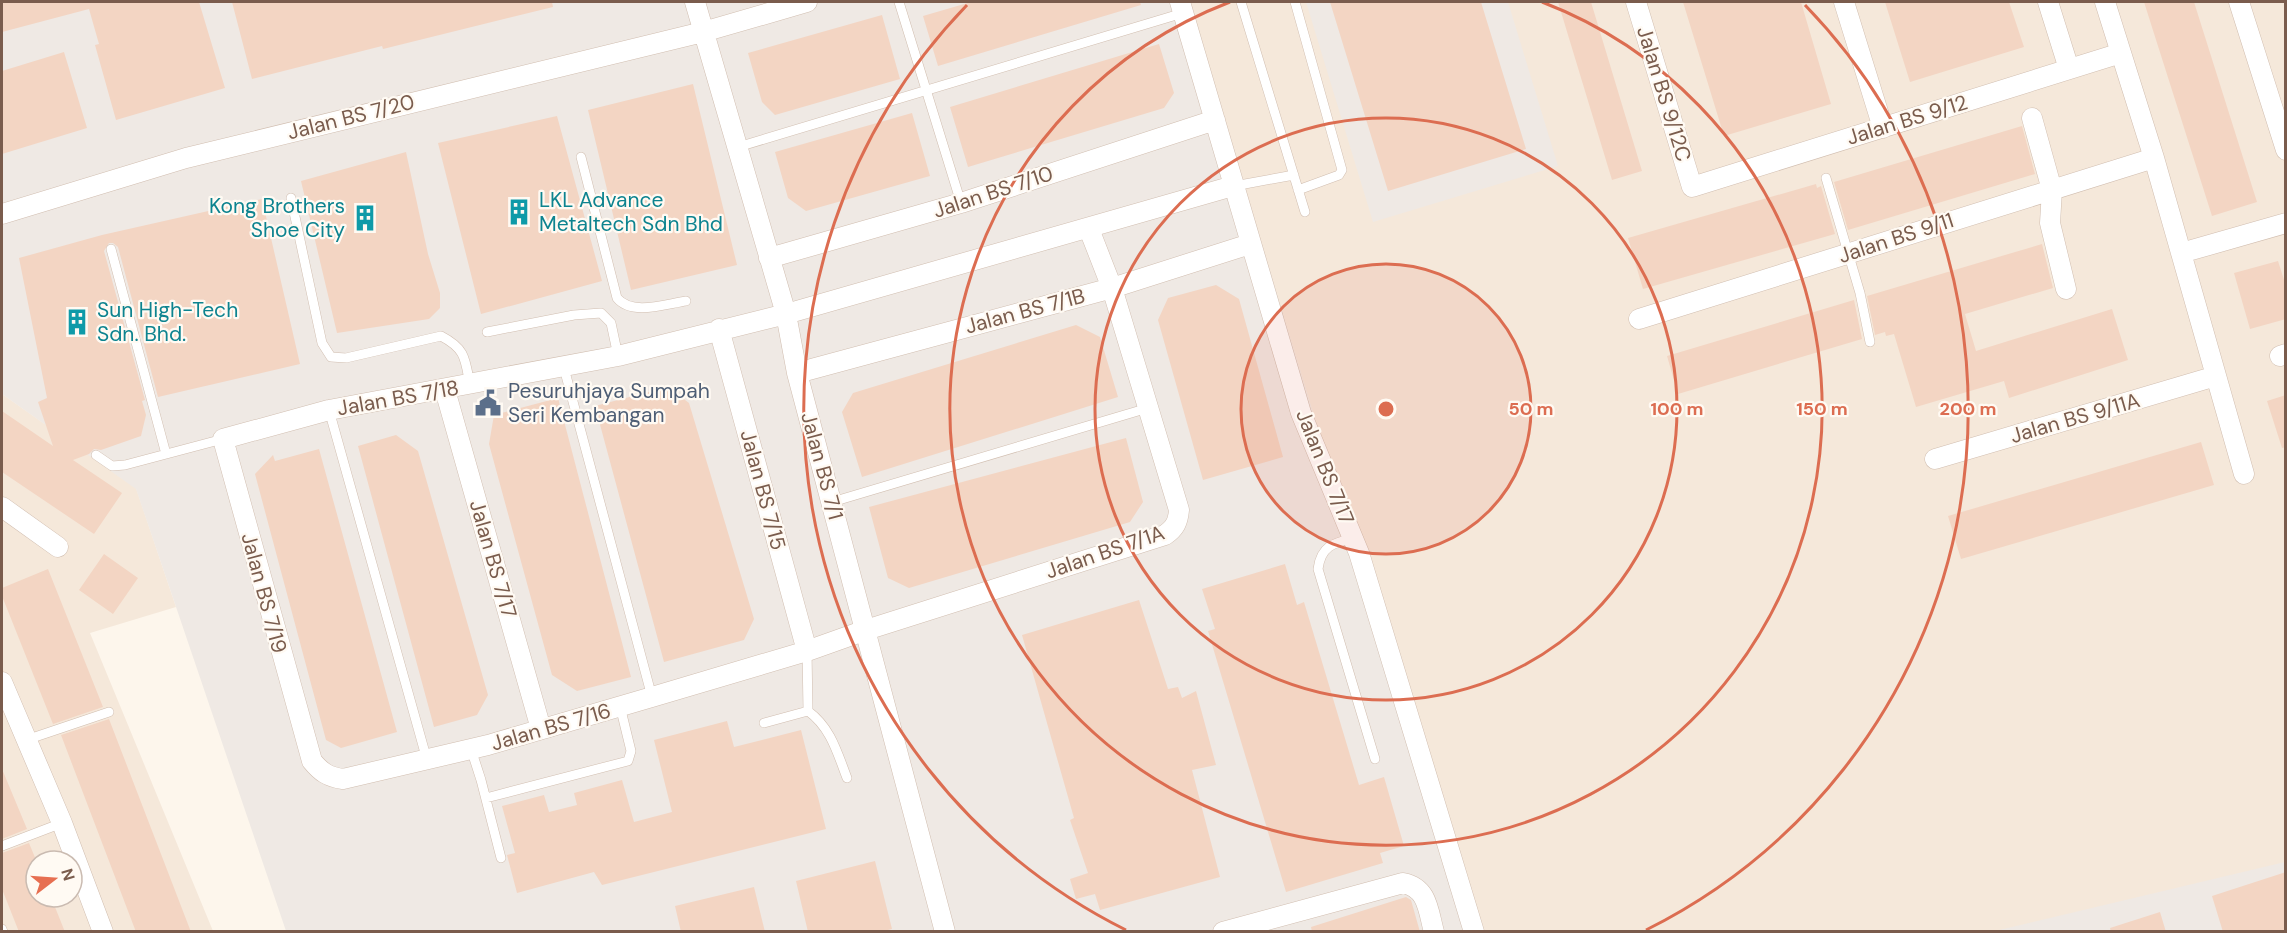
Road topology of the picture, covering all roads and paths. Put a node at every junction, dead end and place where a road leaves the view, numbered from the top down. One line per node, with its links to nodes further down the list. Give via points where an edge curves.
1 (694, 2): 12 (street, Jalan BS 7/1)
2 (807, 2): 12 (street, Jalan BS 7/20)
3 (899, 2): 15 (lane)
4 (1241, 2): 23 (lane)
5 (1296, 2): 27 (lane, via 1342,170 1339,176)
6 (1636, 2): 26 (street, Jalan BS 9/12C)
7 (1844, 2): 18 (street)
8 (2048, 2): 14 (street)
9 (2105, 2): 13 (street)
10 (2239, 2): 20 (street)
11 (1181, 7): 15 (lane); 17 (street, Jalan BS 7/17)
12 (703, 32): 19 (street, Jalan BS 7/1); 32 (street, Jalan BS 7/20, via 186,158)
13 (2121, 53): 14 (street, Jalan BS 9/12); 22 (street)
14 (2069, 69): 18 (street, Jalan BS 9/12)
15 (925, 91): 19 (lane); 30 (lane)
16 (2032, 118): 28 (street)
17 (1215, 120): 25 (street, Jalan BS 7/17); 30 (street, Jalan BS 7/10)
18 (1882, 128): 26 (street, Jalan BS 9/12)
19 (738, 147): 39 (street, Jalan BS 7/1)
20 (2286, 150)
21 (581, 157): 43 (lane, via 612,288)
22 (2154, 158): 28 (street, Jalan BS 9/11); 38 (street)
23 (1294, 176): 25 (lane); 27 (lane)
24 (1827, 178): 37 (lane)
25 (1233, 186): 34 (street); 35 (street, Jalan BS 7/17)
26 (1692, 187)
27 (1298, 190): 31 (lane)
28 (2052, 190): 37 (street, Jalan BS 9/11); 41 (street, via 2050,223)
29 (291, 198): 54 (lane, via 322,343 331,357 346,358 441,336 464,354)
30 (961, 203): 39 (street, Jalan BS 7/10)
31 (1305, 212)
32 (2, 214)
33 (2286, 223): 38 (street)
34 (1089, 229): 40 (street, Jalan BS 7/1A); 44 (street)
35 (1250, 244): 40 (street, Jalan BS 7/1B); 65 (street, Jalan BS 7/17, via 1301,413)
36 (111, 249): 59 (lane)
37 (1849, 253): 46 (street, Jalan BS 9/11); 49 (lane)
38 (2181, 253): 53 (street)
39 (769, 258): 44 (street, Jalan BS 7/1)
40 (1112, 288): 52 (street, Jalan BS 7/1B); 56 (street, Jalan BS 7/1A)
41 (2066, 289)
42 (686, 301): 43 (lane, via 634,308)
43 (622, 305): 45 (lane)
44 (786, 314): 47 (street, Jalan BS 7/18); 52 (street, Jalan BS 7/1)
45 (608, 317): 48 (lane, via 593,312); 50 (lane)
46 (1639, 319)
47 (719, 329): 50 (street, Jalan BS 7/18); 68 (street, Jalan BS 7/15)
48 (487, 332)
49 (1870, 342)
50 (618, 356): 51 (street, Jalan BS 7/18)
51 (564, 368): 54 (street, Jalan BS 7/18); 70 (lane)
52 (797, 373): 63 (street, Jalan BS 7/1)
53 (2216, 376): 61 (street, Jalan BS 9/11A); 62 (street)
54 (470, 385): 55 (street, Jalan BS 7/18)
55 (445, 390): 57 (street, Jalan BS 7/18); 75 (street, Jalan BS 7/17)
56 (1149, 408): 63 (lane); 67 (street, Jalan BS 7/1A, via 1179,510 1173,529 1154,540)
57 (329, 410): 58 (street, Jalan BS 7/18); 80 (lane)
58 (223, 439): 59 (lane); 77 (street, Jalan BS 7/19)
59 (166, 454): 60 (lane, via 112,466)
60 (96, 455)
61 (1935, 459)
62 (2244, 474)
63 (832, 502): 67 (street, Jalan BS 7/1)
64 (2, 507): 66 (street)
65 (1354, 538): 79 (lane, via 1326,547 1319,555 1318,568); 91 (street, Jalan BS 7/17)
66 (58, 547)
67 (866, 630): 68 (street, Jalan BS 7/1A); 88 (street, Jalan BS 7/1)
68 (807, 651): 70 (street, Jalan BS 7/16); 72 (lane)
69 (2, 682): 76 (street)
70 (652, 697): 71 (street, Jalan BS 7/16)
71 (620, 706): 75 (street, Jalan BS 7/16); 82 (lane, via 631,751 623,764)
72 (807, 711): 74 (lane); 81 (lane, via 820,719 830,733)
73 (109, 712): 76 (lane)
74 (764, 723)
75 (541, 729): 78 (street, Jalan BS 7/16)
76 (26, 740): 83 (street)
77 (306, 748): 80 (street, Jalan BS 7/16, via 320,771 343,779)
78 (471, 749): 80 (street, Jalan BS 7/16); 82 (lane)
79 (1375, 759)
80 (427, 760)
81 (847, 778)
82 (486, 798): 85 (lane)
83 (62, 823): 84 (lane); 87 (street)
84 (2, 846)
85 (501, 858)
86 (1283, 923): 89 (street); 90 (street, via 1403,882 1416,885 1424,894)
87 (103, 932)
88 (945, 932)
89 (1223, 932)
90 (1434, 932)
91 (1474, 932)

